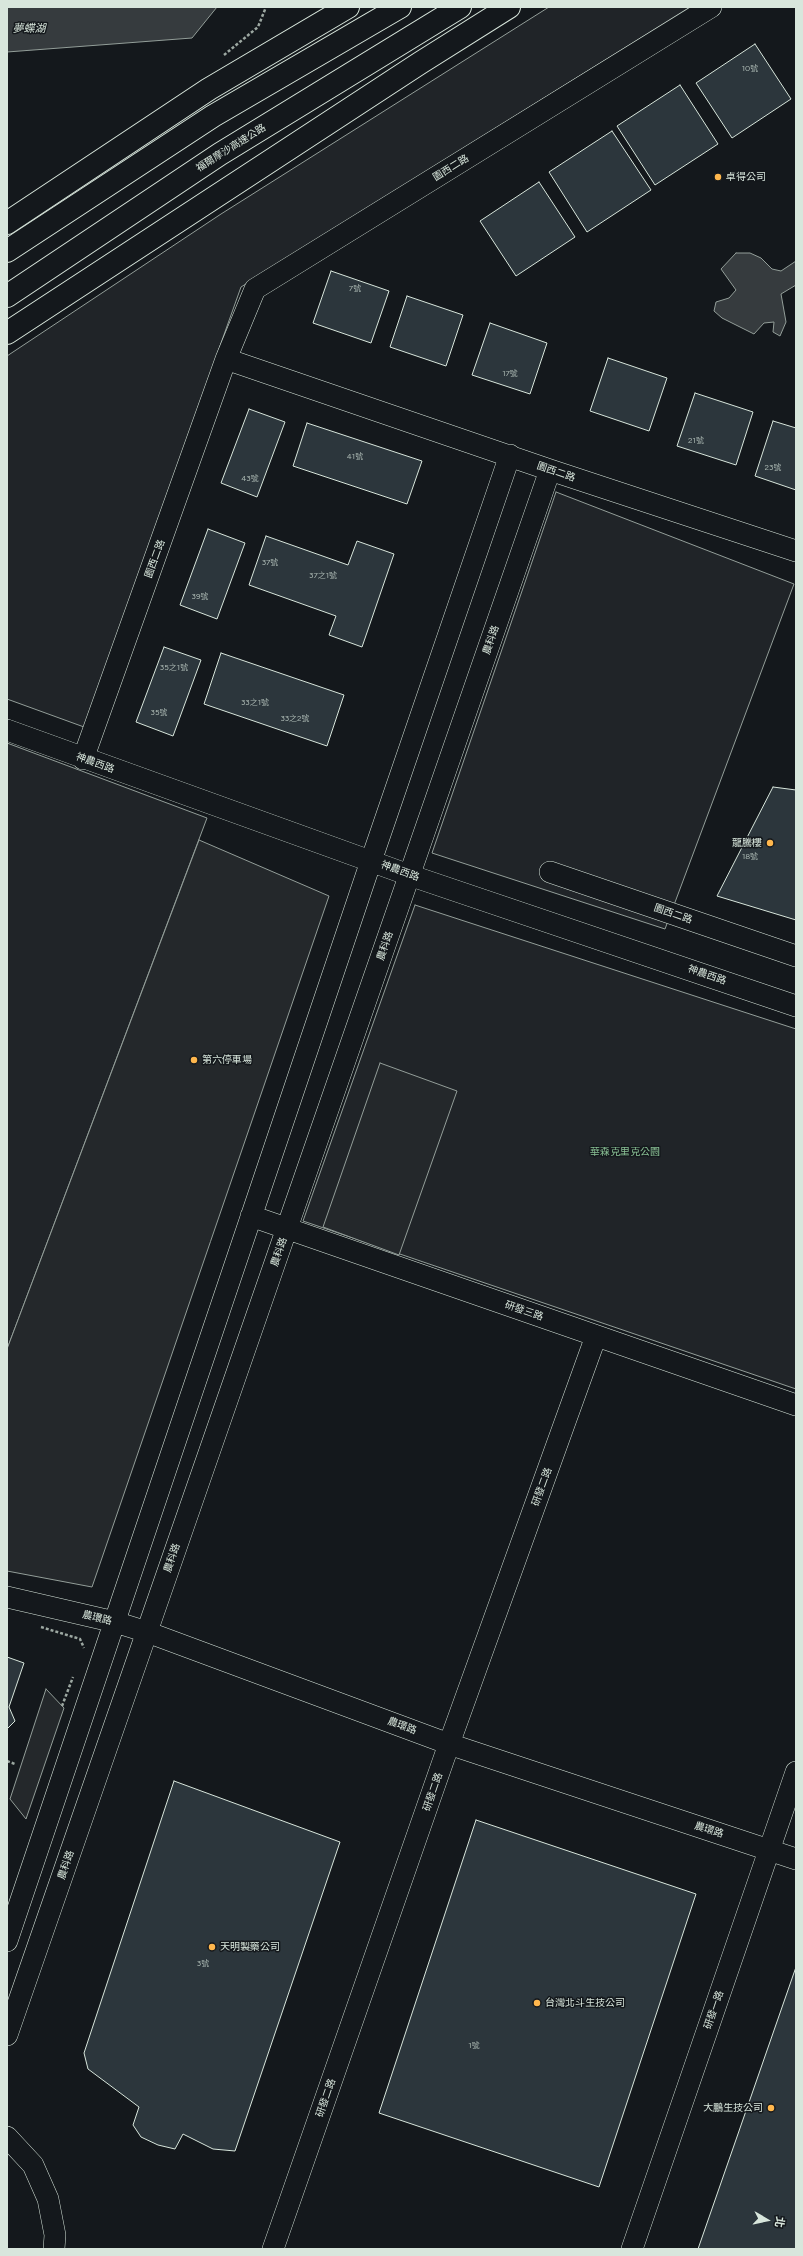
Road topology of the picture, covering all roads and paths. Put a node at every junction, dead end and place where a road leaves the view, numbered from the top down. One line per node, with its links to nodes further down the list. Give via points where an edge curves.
1 (348, 7): 6 (main road, via 209,89)
2 (400, 7): 7 (main road, via 213,116)
3 (460, 7): 8 (main road, 福爾摩沙高速公路, via 220,154)
4 (509, 7): 9 (main road, via 400,75)
5 (711, 7): 10 (street, 園西二路, via 255,289)
6 (7, 223)
7 (7, 251)
8 (7, 296)
9 (7, 333)
10 (226, 359): 11 (street, 園西二路); 15 (street, 園西二路)
11 (510, 455): 12 (street, 園西二路); 16 (street)
12 (550, 470): 13 (street, 園西二路); 18 (street, 農科路)
13 (796, 551)
14 (7, 730): 15 (street, 神農西路)
15 (83, 760): 16 (street, 神農西路)
16 (371, 861): 18 (street, 神農西路); 21 (street)
17 (550, 872): 19 (street, 園西二路)
18 (409, 875): 20 (street, 神農西路); 22 (street, 農科路)
19 (796, 956)
20 (796, 1006)
21 (251, 1216): 22 (street, 研發三路); 26 (street)
22 (287, 1229): 23 (street, 研發三路); 28 (street, 農科路)
23 (596, 1336): 24 (street, 研發三路); 32 (street, 研發二路)
24 (796, 1405)
25 (7, 1597): 26 (street, 農環路)
26 (115, 1622): 28 (street, 農環路); 38 (street)
27 (36, 1625): 29 (path, via 80,1639)
28 (147, 1632): 32 (street, 農環路); 39 (street, 農科路)
29 (83, 1651)
30 (74, 1674): 31 (path)
31 (62, 1706)
32 (449, 1744): 36 (street, 農環路); 42 (street, 研發二路)
33 (7, 1761): 34 (path)
34 (15, 1764)
35 (796, 1772): 36 (street, 研發一路)
36 (769, 1850): 37 (street, 農環路); 43 (street, 研發一路)
37 (796, 1859)
38 (7, 1941)
39 (7, 2034)
40 (7, 2137): 41 (street, via 33,2165 48,2199 55,2235)
41 (54, 2249)
42 (273, 2249)
43 (632, 2249)

